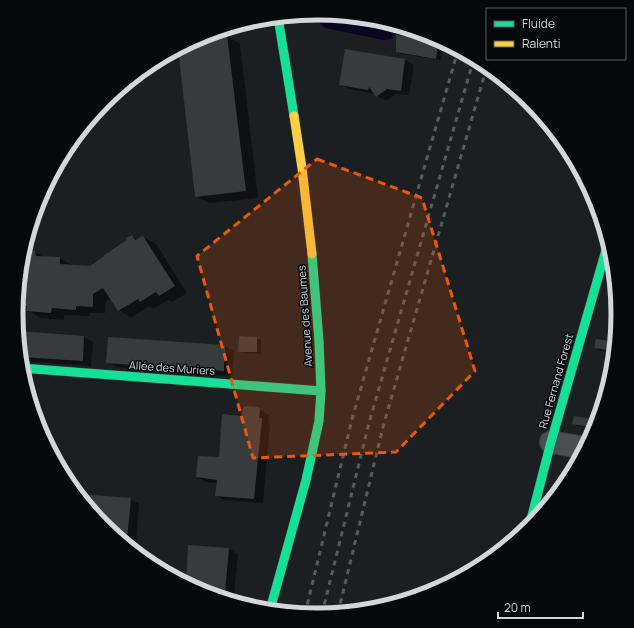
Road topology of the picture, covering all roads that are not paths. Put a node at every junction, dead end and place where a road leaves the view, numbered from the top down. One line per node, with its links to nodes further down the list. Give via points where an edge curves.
1 (279, 23): 4 (street, Avenue des Baumes, via 302,168 313,262)
2 (604, 255): 5 (street, Rue Fernand Forest)
3 (29, 369): 4 (street, Allée des Muriers)
4 (320, 391): 8 (street, Avenue des Baumes, via 319,420 306,480)
5 (552, 442): 6 (street); 7 (street, Rue Fernand Forest)
6 (579, 447)
7 (533, 514)
8 (272, 604)

